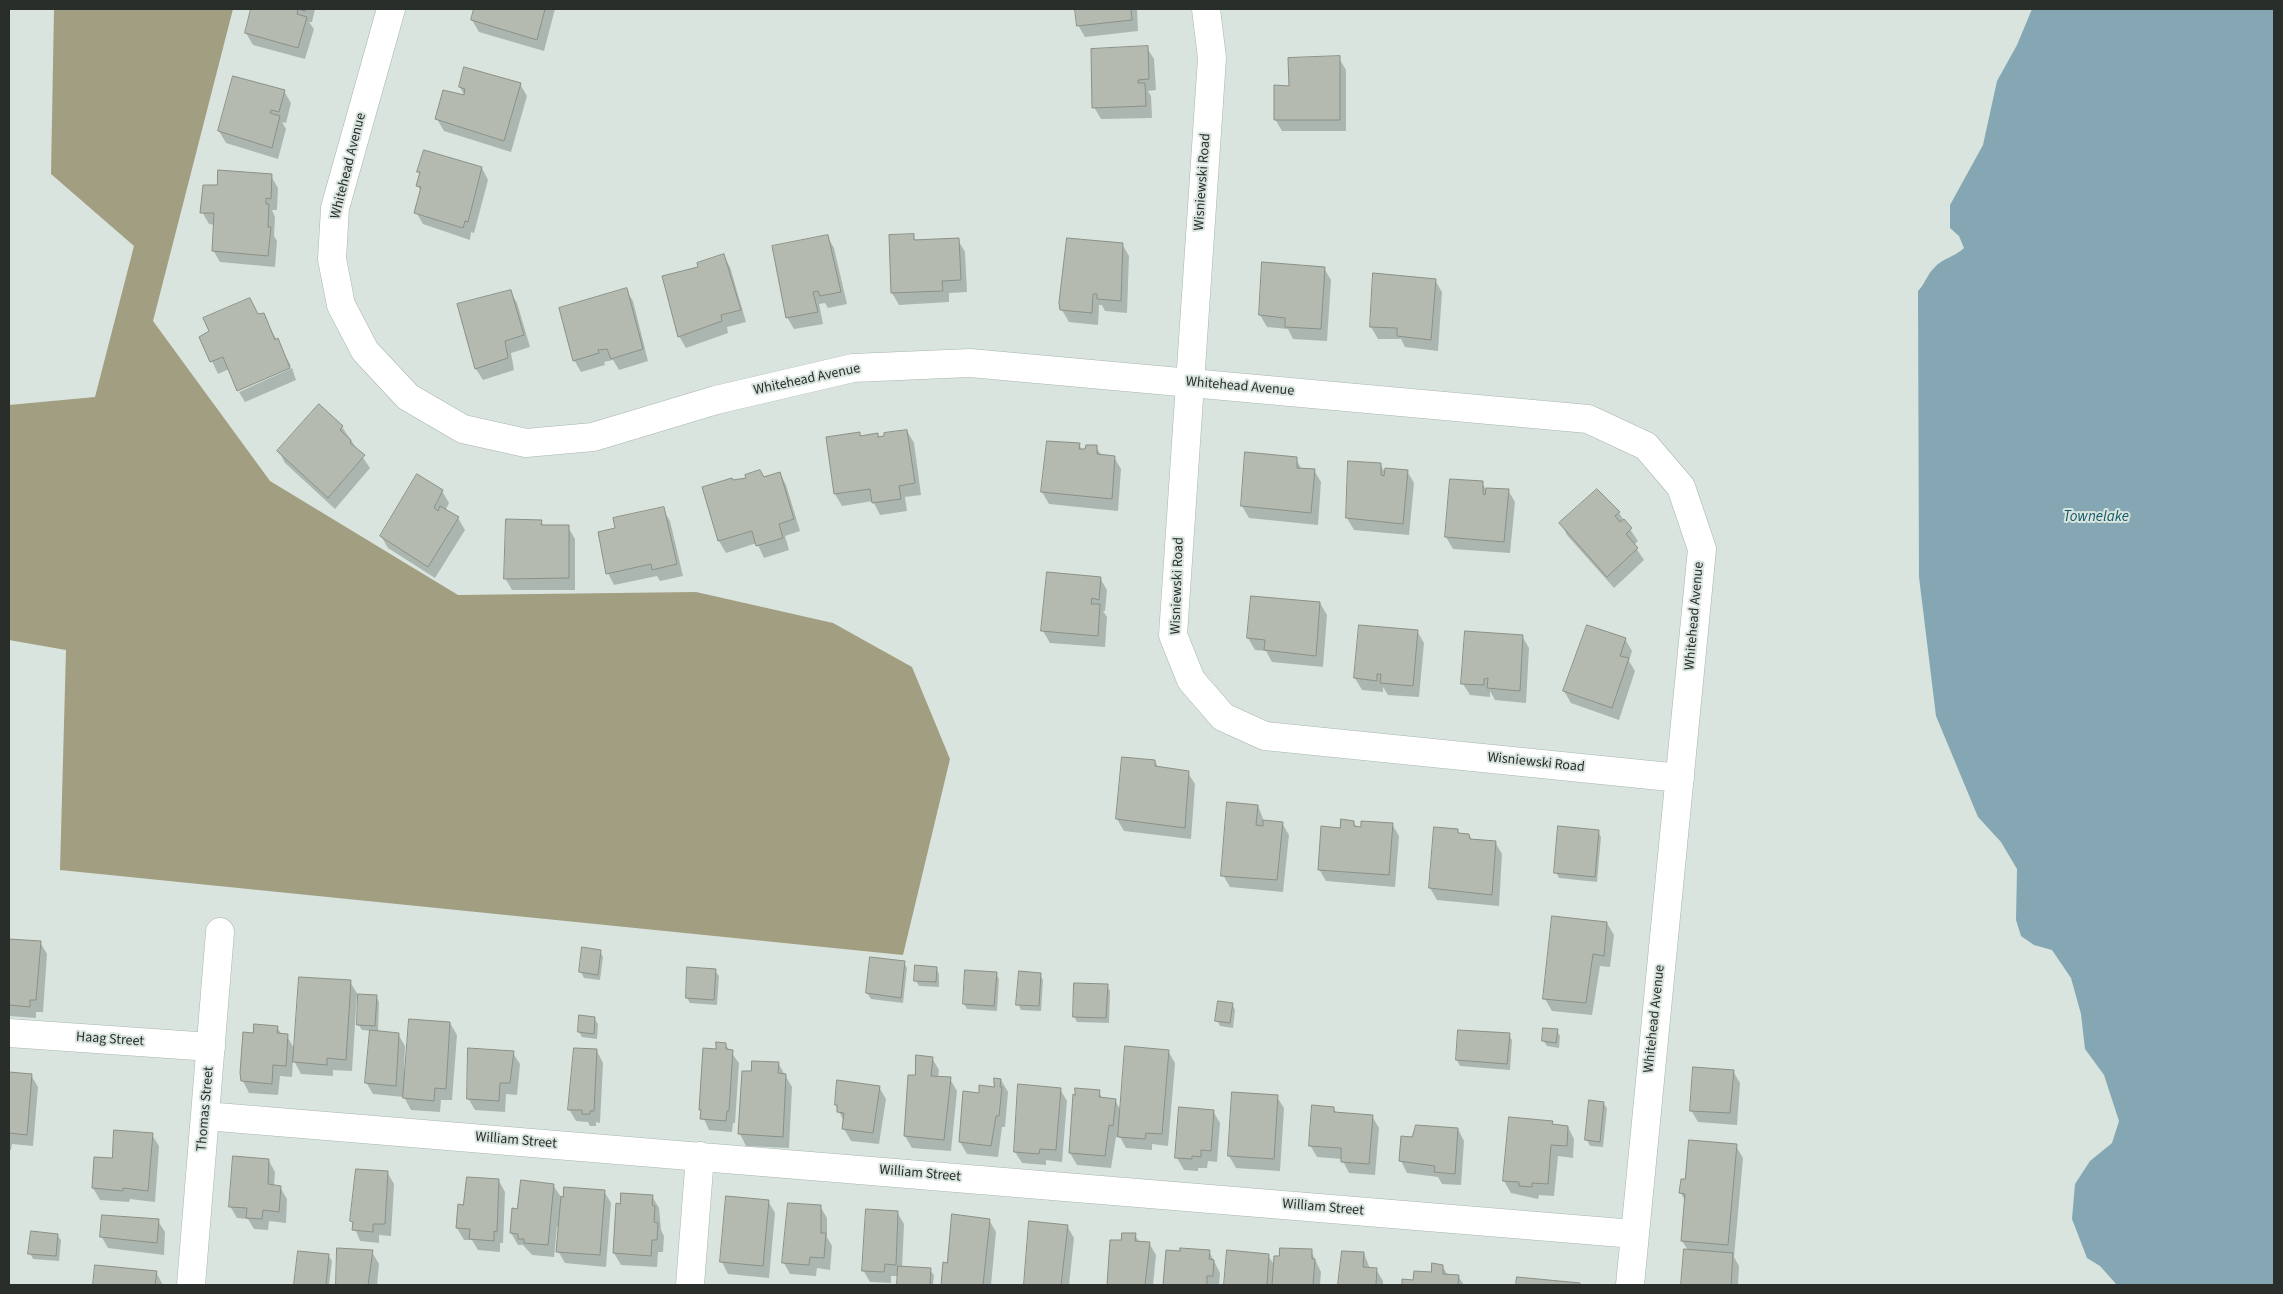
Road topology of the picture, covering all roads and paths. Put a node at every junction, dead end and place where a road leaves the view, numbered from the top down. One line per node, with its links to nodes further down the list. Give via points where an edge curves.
1 (391, 9): 3 (street, Whitehead Avenue, via 335,208 332,259 341,305 365,351 408,397 463,429 526,443 593,437 716,400 854,368 970,362)
2 (1206, 9): 3 (street, Wisniewski Road, via 1212,58)
3 (1189, 382): 4 (street, Whitehead Avenue, via 1588,419 1646,446 1681,487 1702,549); 4 (street, Wisniewski Road, via 1173,635 1192,680 1222,717 1264,736)
4 (1680, 778): 10 (street, Whitehead Avenue)
5 (220, 932): 7 (street, Thomas Street)
6 (9, 1033): 7 (street, Haag Street)
7 (211, 1047): 8 (street, Thomas Street)
8 (205, 1116): 9 (street, William Street); 11 (street, Thomas Street)
9 (700, 1156): 10 (street, William Street); 12 (street)
10 (1634, 1234): 13 (street, Whitehead Avenue)
11 (191, 1285)
12 (690, 1285)
13 (1630, 1285)

